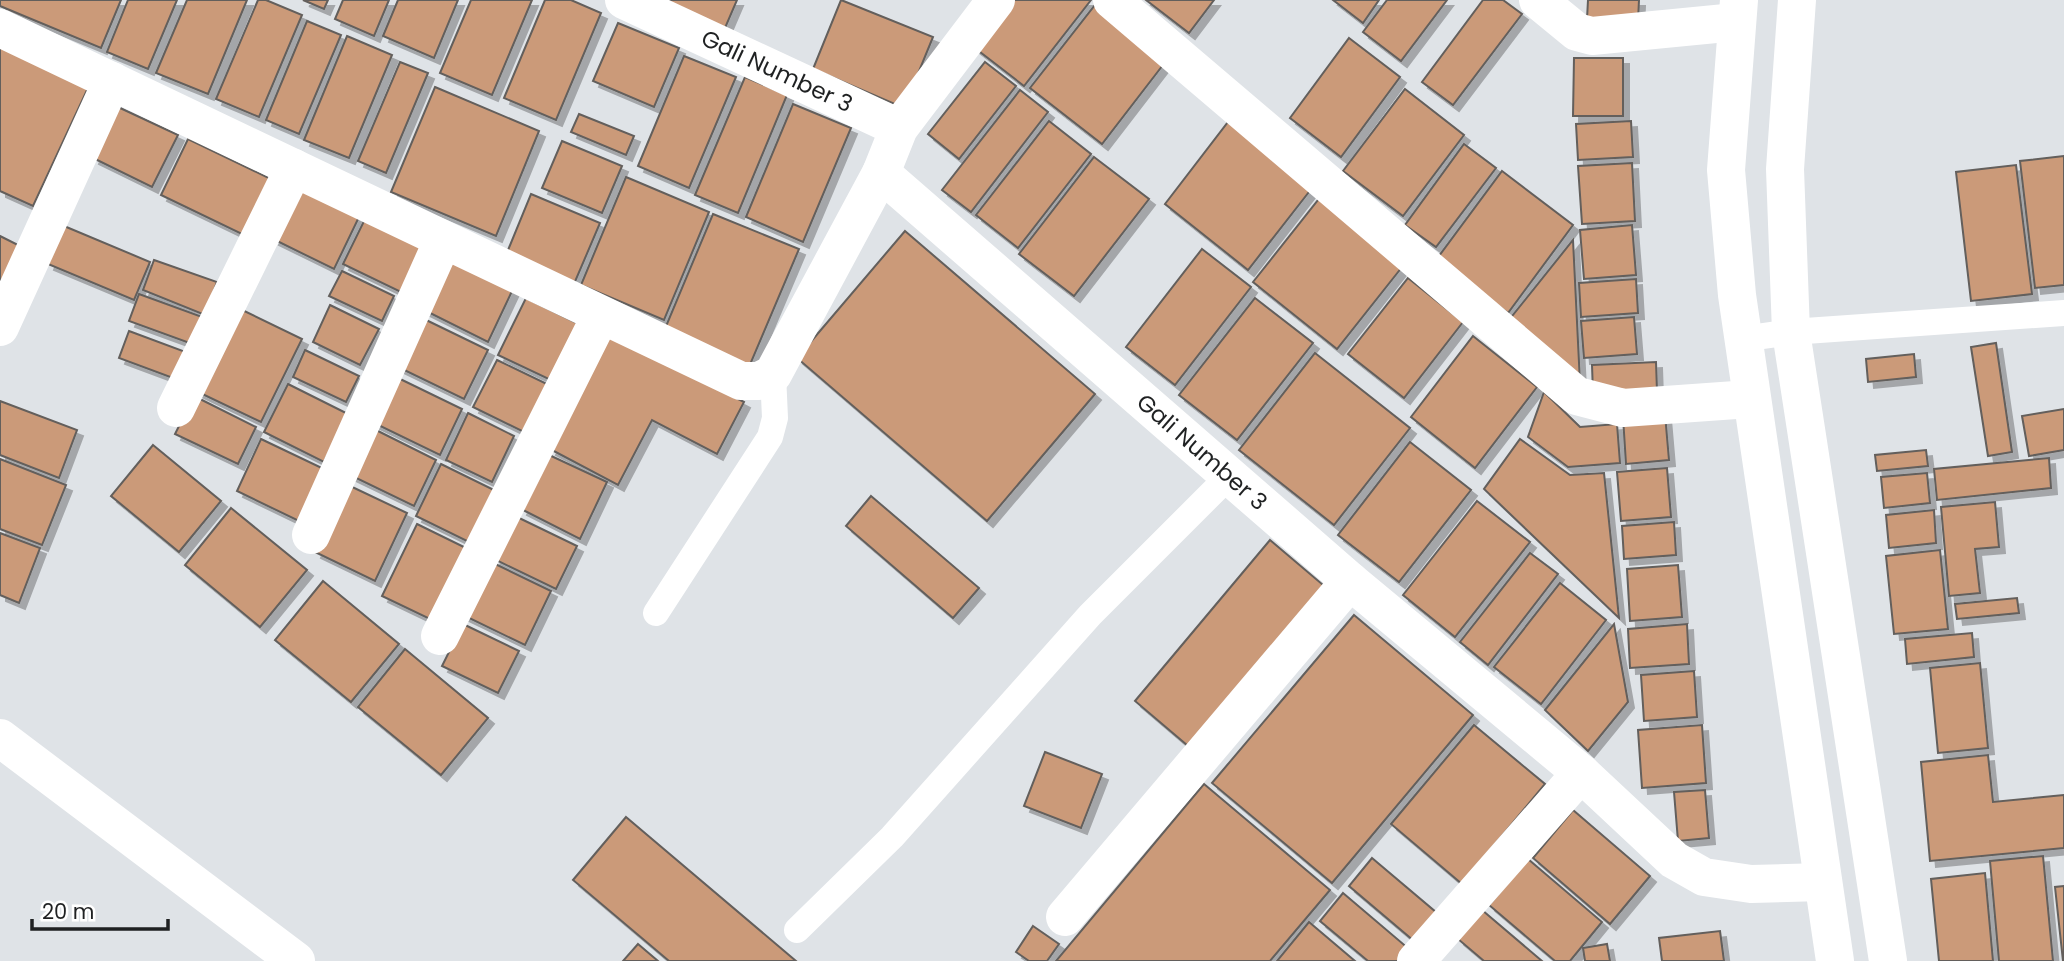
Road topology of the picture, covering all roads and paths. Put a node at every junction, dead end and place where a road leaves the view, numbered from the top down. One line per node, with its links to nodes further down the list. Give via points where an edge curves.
1 (624, 0): 9 (street, Gali Number 3)
2 (996, 0): 9 (street)
3 (1112, 0): 19 (street, via 1577,396 1623,408)
4 (1538, 0): 6 (street, via 1577,32 1592,36)
5 (1797, 0): 16 (street, via 1784,169)
6 (1737, 11): 17 (street, via 1726,170)
7 (0, 28): 8 (street)
8 (112, 81): 10 (street); 15 (street)
9 (899, 128): 11 (street)
10 (294, 168): 12 (street); 20 (street)
11 (880, 173): 18 (street); 21 (street, Gali Number 3)
12 (443, 240): 14 (street); 22 (street)
13 (2064, 313): 16 (lane)
14 (601, 315): 18 (street, via 741,381 758,381); 25 (street)
15 (0, 327)
16 (1791, 332): 17 (lane); 34 (street)
17 (1742, 339): 19 (street)
18 (774, 374): 24 (lane, via 775,418 770,437)
19 (1750, 399): 28 (street)
20 (176, 408)
21 (1230, 476): 23 (street, Gali Number 3); 30 (lane, via 1090,615 892,837)
22 (311, 536)
23 (1350, 581): 27 (street, Gali Number 3); 29 (street)
24 (656, 613)
25 (440, 636)
26 (0, 738): 31 (street)
27 (1581, 773): 28 (street, Gali Number 3, via 1674,860 1704,877 1751,884); 32 (street)
28 (1823, 882): 33 (street)
29 (1065, 917)
30 (797, 930)
31 (296, 961)
32 (1416, 961)
33 (1835, 961)
34 (1888, 961)

